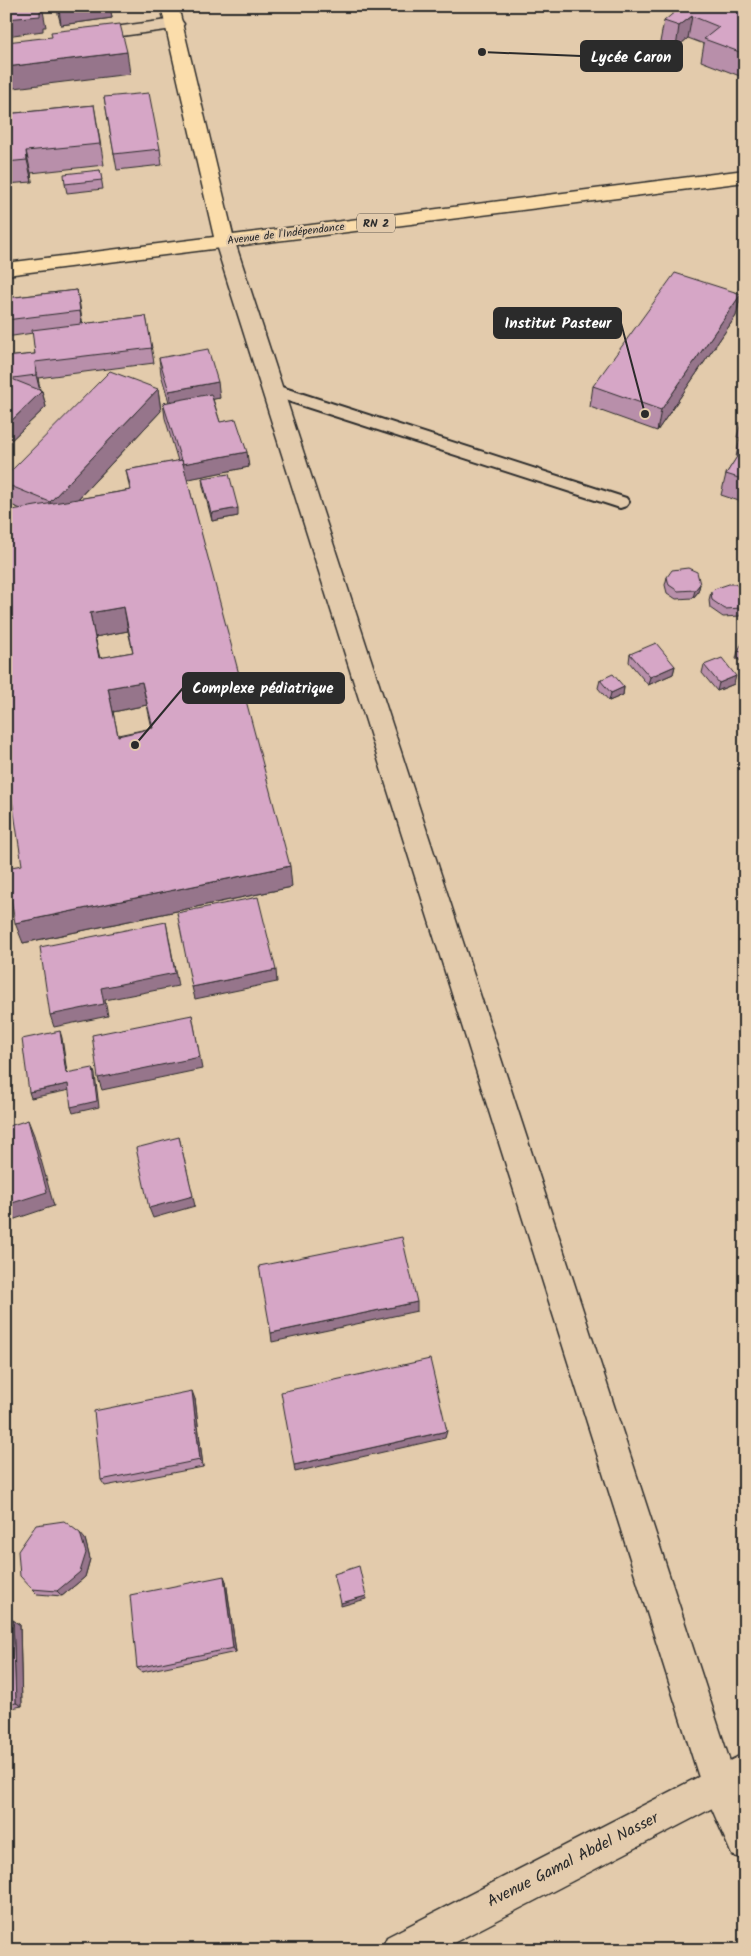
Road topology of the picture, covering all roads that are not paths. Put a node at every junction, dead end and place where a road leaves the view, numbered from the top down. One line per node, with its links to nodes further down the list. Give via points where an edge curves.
1 (170, 6): 2 (main road)
2 (174, 24): 3 (street); 5 (main road)
3 (66, 39)
4 (745, 176): 5 (main road, Avenue de l'Indépendance / RN 2)
5 (224, 242): 6 (main road, Avenue de l'Indépendance / RN 2); 7 (street)
6 (6, 270)
7 (272, 390): 8 (lane); 9 (street)
8 (620, 502)
9 (732, 1778): 10 (street); 11 (street, Avenue Gamal Abdel Nasser)
10 (745, 1842)
11 (400, 1950)

